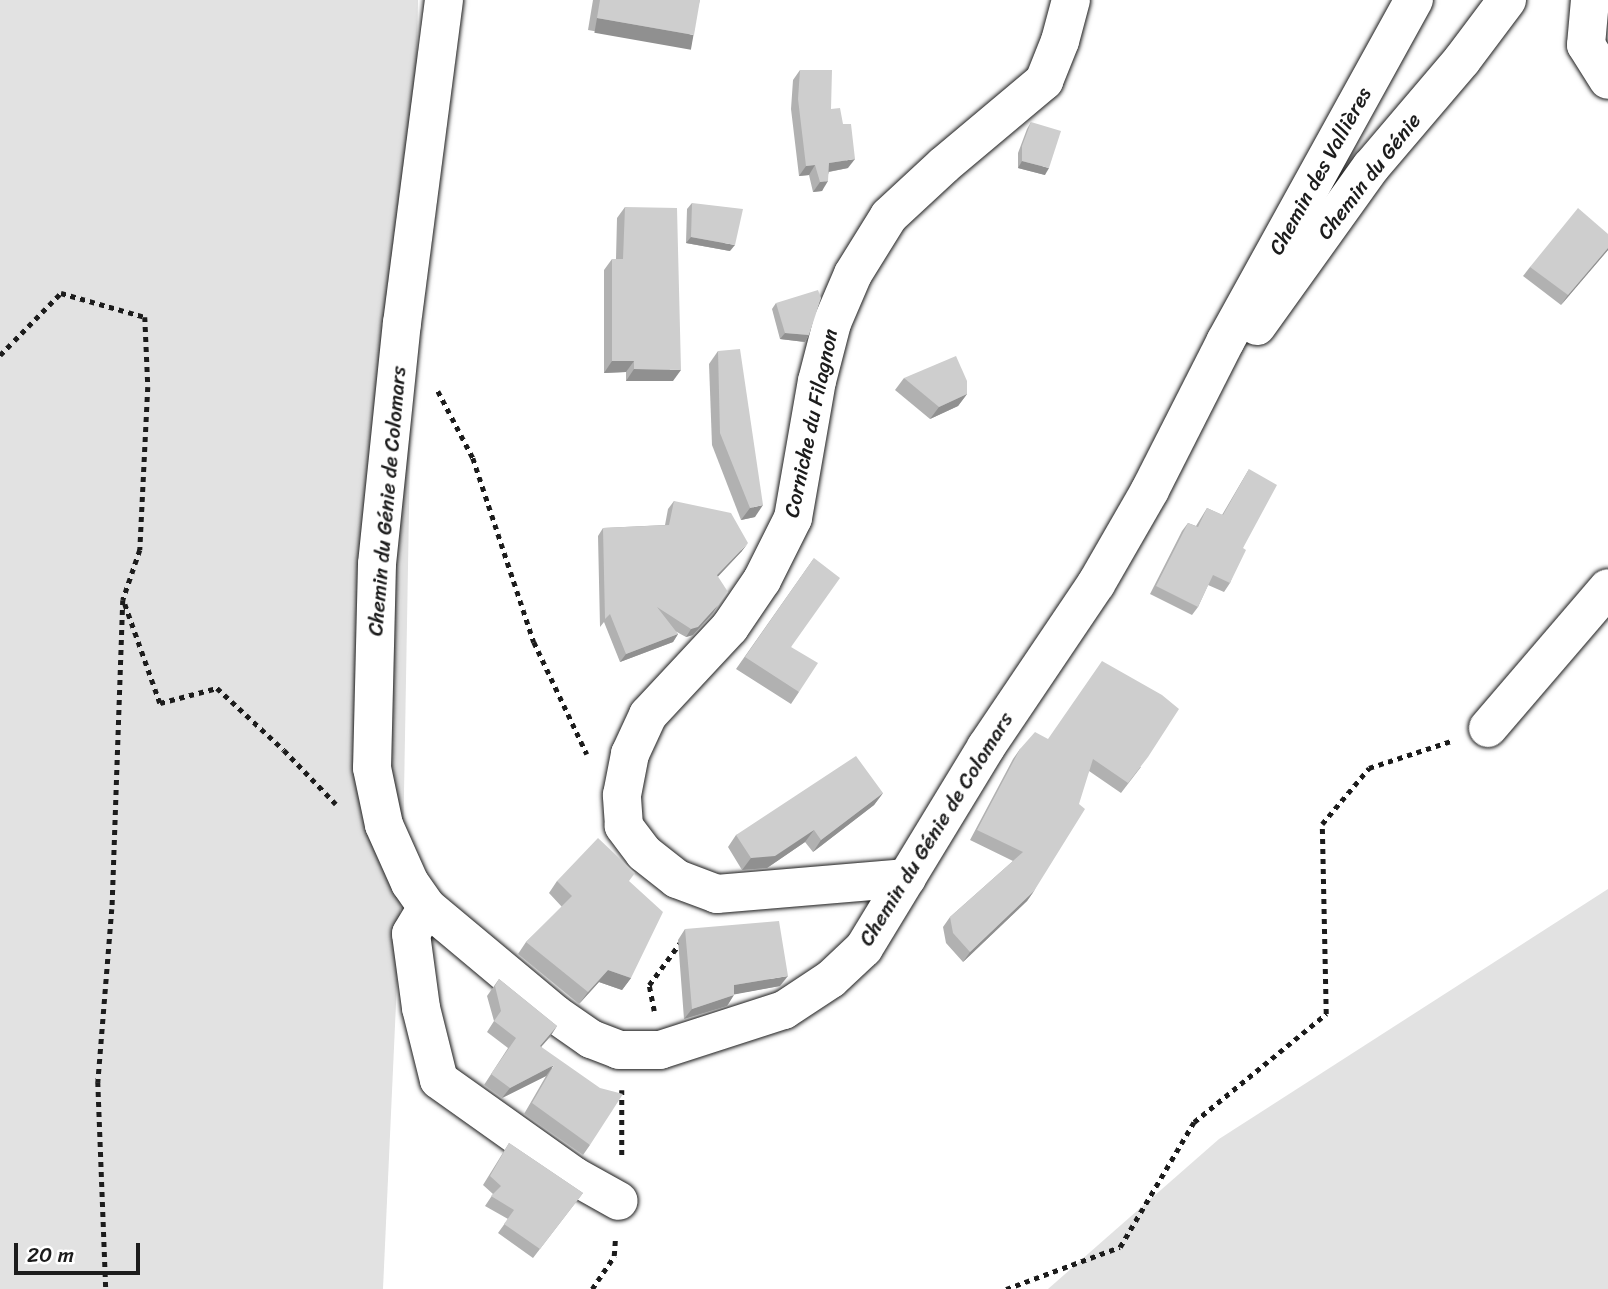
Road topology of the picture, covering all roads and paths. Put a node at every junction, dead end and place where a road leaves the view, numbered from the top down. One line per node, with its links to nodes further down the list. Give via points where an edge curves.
1 (444, 0): 17 (street, Chemin du Génie de Colomars, via 402,322 377,564 372,768 384,825 410,883)
2 (1071, 0): 13 (street, Corniche du Filagnon, via 1044,82 889,216 853,274 832,323 817,381 793,518 762,580 730,627 648,715 630,754)
3 (1414, 0): 7 (street, Chemin des Vallières)
4 (1507, 0): 7 (street, Chemin du Génie, via 1371,167 1249,336)
5 (1590, 0): 6 (street, via 1586,45)
6 (1608, 80)
7 (1225, 342): 15 (street, Chemin du Génie de Colomars, via 1150,490 1096,583 986,747)
8 (0, 355): 11 (path, via 61,293 145,317 148,387 140,550)
9 (434, 384): 13 (path, via 473,458 534,642 595,772)
10 (1608, 588): 12 (street)
11 (123, 600): 14 (path, via 160,703 218,688); 20 (path, via 113,896 98,1082)
12 (1488, 728): 21 (path, via 1369,768 1322,824 1326,1014 1194,1122 1120,1247)
13 (622, 795): 16 (street, Corniche du Filagnon, via 624,826 644,853 677,879)
14 (338, 807)
15 (907, 878): 16 (street, Corniche du Filagnon); 18 (street, Chemin du Génie de Colomars, via 864,948 831,979 784,1010)
16 (717, 894): 18 (path, via 649,985)
17 (427, 907): 18 (street, Chemin du Génie de Colomars, via 555,1014 591,1038 619,1050); 19 (street, via 411,934 421,1008 439,1080 574,1176)
18 (660, 1050)
19 (619, 1201)
20 (106, 1289)
21 (1006, 1289)

